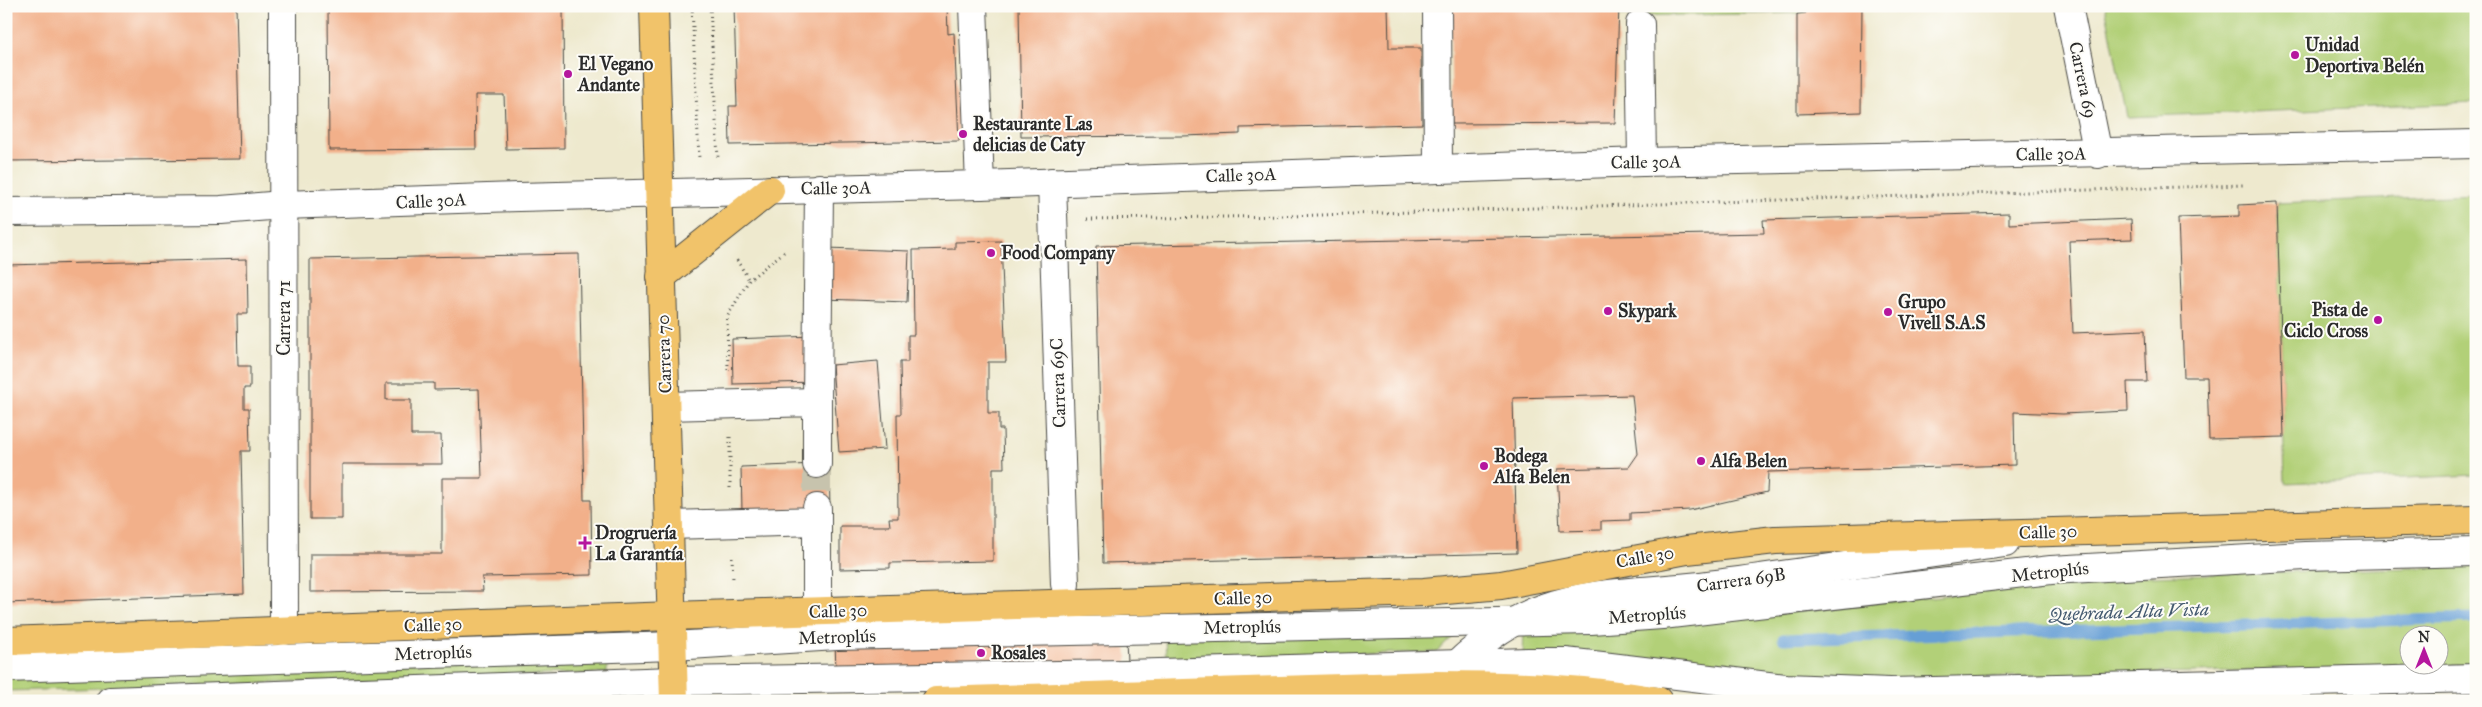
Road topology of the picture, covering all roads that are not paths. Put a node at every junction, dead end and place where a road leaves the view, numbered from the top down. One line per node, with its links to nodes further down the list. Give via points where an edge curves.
1 (284, 6): 16 (street, Carrera 71)
2 (654, 6): 15 (main road, Carrera 70)
3 (974, 6): 12 (street)
4 (1437, 6): 10 (street)
5 (2068, 6): 8 (street, Carrera 69)
6 (1640, 24): 9 (street)
7 (2476, 144): 8 (street, Calle 30A)
8 (2098, 154): 9 (street, Calle 30A)
9 (1642, 162): 10 (street, Calle 30A)
10 (1438, 168): 11 (street, Calle 30A)
11 (1052, 182): 12 (street, Calle 30A); 26 (street, Carrera 69C)
12 (980, 185): 13 (street, Calle 30A)
13 (819, 188): 14 (street, Calle 30A); 19 (street)
14 (770, 190): 15 (street, Calle 30A); 18 (main road)
15 (660, 194): 16 (street, Calle 30A); 18 (main road, Carrera 70)
16 (283, 205): 17 (street, Calle 30A, via 221,210); 30 (street, Carrera 71)
17 (6, 212)
18 (661, 277): 20 (main road, Carrera 70)
19 (817, 402): 20 (street); 21 (street)
20 (666, 406): 23 (main road, Carrera 70)
21 (817, 464)
22 (2476, 520): 24 (main road, Calle 30)
23 (669, 524): 27 (street, via 731,523 817,515); 28 (main road, Carrera 70)
24 (2092, 531): 27 (main road, Calle 30, via 1775,540 1687,550 1501,585 1424,592); 29 (street, Carrera 69B, via 1700,586 1573,600 1544,608)
25 (2476, 552): 29 (street, Metroplús, via 2296,557 2051,570 1662,615)
26 (1065, 584)
27 (817, 612): 28 (main road, Calle 30)
28 (672, 616): 30 (main road, Calle 30); 32 (main road, Carrera 70)
29 (1516, 621): 32 (street, Metroplús, via 837,636); 33 (street, Carrera 69B)
30 (284, 631): 31 (main road, Calle 30)
31 (6, 641)
32 (673, 646): 34 (street, Metroplús); 36 (main road, Carrera 70)
33 (1459, 664): 35 (street, Metroplús, via 1565,662 1785,688 1890,692); 36 (street, Metroplús); 37 (street, Carrera 69B)
34 (6, 668)
35 (2476, 678)
36 (674, 691): 38 (street, Metroplús)
37 (1428, 693): 39 (main road); 40 (main road, via 1508,685 1587,690)
38 (110, 701)
39 (936, 701)
40 (1658, 701)

